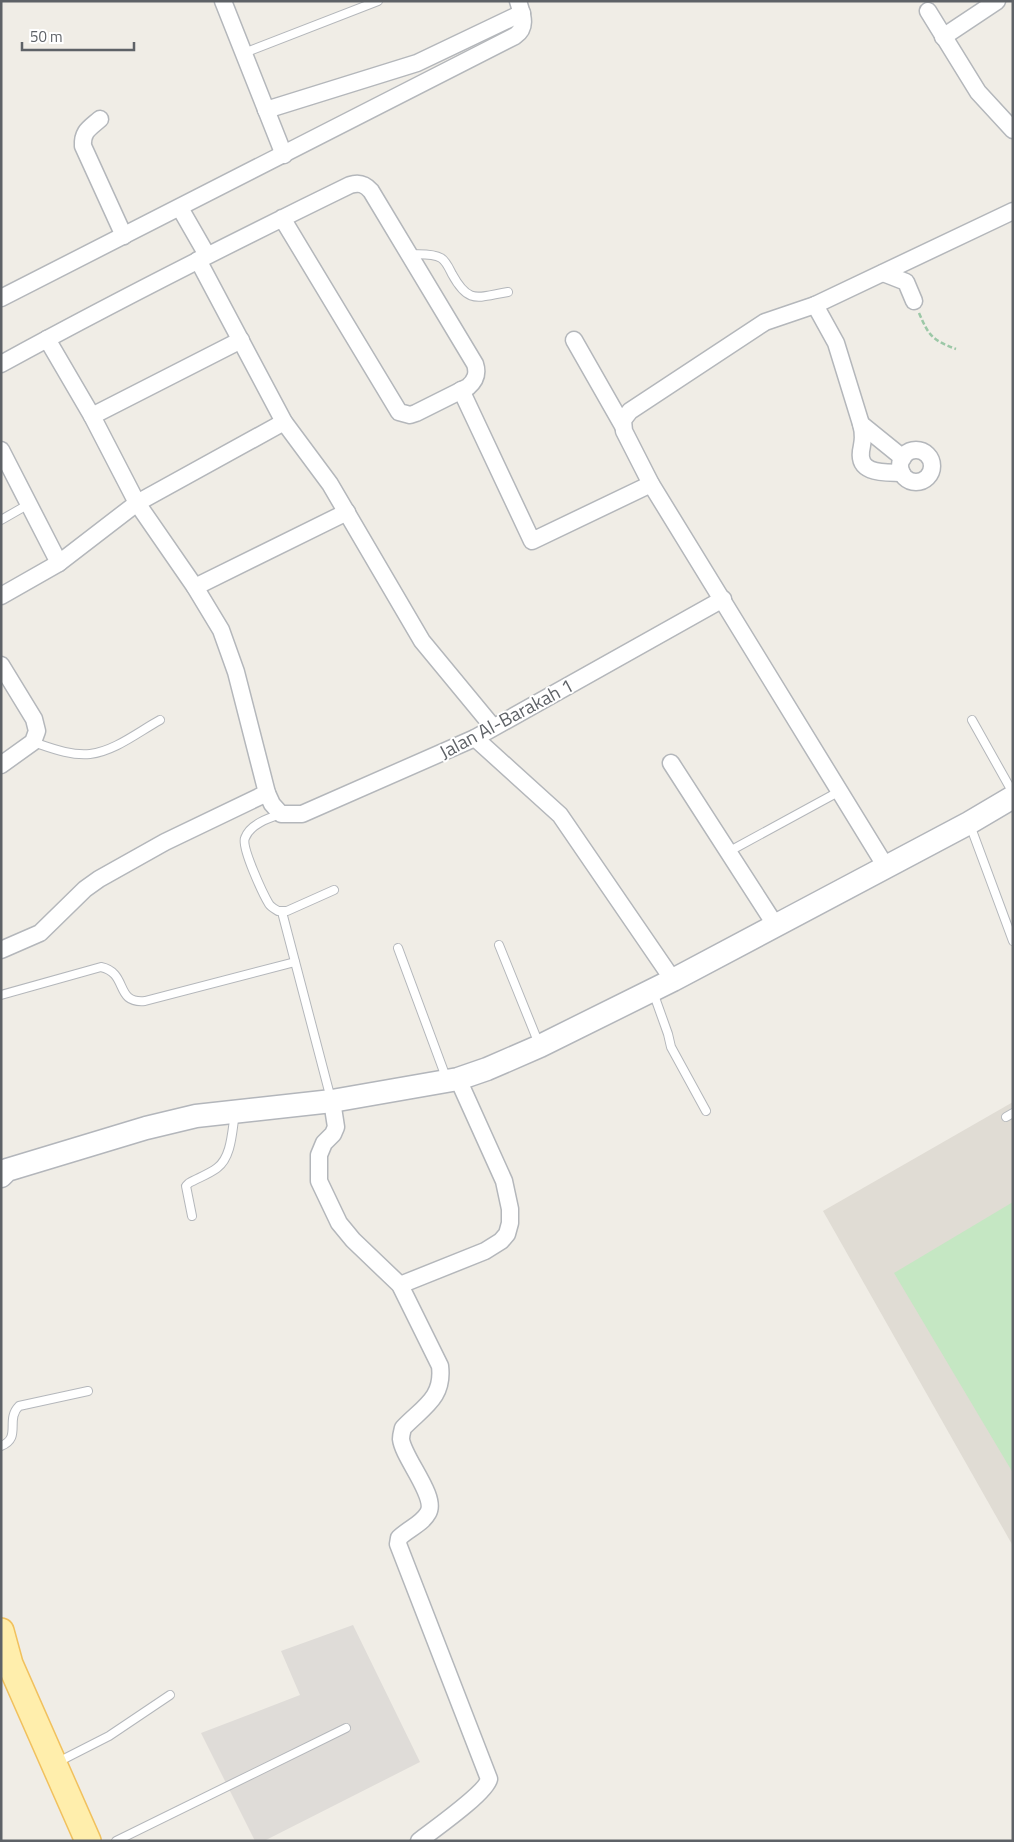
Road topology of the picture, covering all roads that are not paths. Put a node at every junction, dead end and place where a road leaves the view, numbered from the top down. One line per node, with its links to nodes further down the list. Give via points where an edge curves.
1 (223, 1): 7 (street)
2 (378, 1): 7 (lane)
3 (997, 1): 6 (street)
4 (520, 7): 8 (street, via 417,63); 11 (street, via 524,23 515,36)
5 (928, 11): 6 (street)
6 (943, 37): 10 (street, via 978,92)
7 (244, 54): 8 (street)
8 (266, 110): 11 (street)
9 (100, 119): 15 (street, via 86,131 84,146)
10 (1013, 130)
11 (284, 155): 12 (street)
12 (180, 208): 15 (street); 17 (street)
13 (1013, 211): 18 (street)
14 (282, 218): 16 (street, via 350,184 362,184 371,191); 17 (street); 27 (street, via 399,412 416,413)
15 (124, 236): 20 (street)
16 (409, 254): 19 (lane, via 442,258 460,290 466,294 476,297); 27 (street, via 477,369 474,380)
17 (202, 257): 23 (street); 24 (street)
18 (883, 273): 21 (street, via 906,282); 22 (street)
19 (508, 292)
20 (1, 298)
21 (914, 300)
22 (815, 305): 30 (street, via 836,342); 31 (street, via 765,322 630,410)
23 (47, 339): 26 (street); 28 (street)
24 (241, 340): 28 (street); 29 (street)
25 (574, 340): 31 (street)
26 (1, 364)
27 (461, 390): 33 (street, via 532,541)
28 (92, 416): 34 (street)
29 (284, 422): 34 (street); 36 (street)
30 (861, 424): 30 (street, via 902,466 874,472 864,465 861,460 864,434)
31 (623, 426): 33 (street)
32 (1, 450): 35 (street)
33 (651, 484): 41 (street)
34 (137, 503): 38 (street); 39 (street)
35 (29, 504): 37 (lane); 38 (street)
36 (347, 512): 39 (street); 45 (street, via 422,641)
37 (1, 520)
38 (59, 563): 40 (street)
39 (195, 587): 52 (street, via 228,648)
40 (1, 596)
41 (723, 599): 45 (street, Jalan Al-Barakah 1); 50 (street)
42 (1, 665): 47 (street, via 37,724)
43 (160, 720): 47 (lane, via 106,750 88,754 61,751)
44 (972, 720): 51 (lane)
45 (493, 728): 46 (street, Jalan Al-Barakah 1)
46 (475, 738): 54 (street, Jalan Al-Barakah 1, via 302,814); 66 (street, via 560,815)
47 (33, 742): 49 (street)
48 (671, 763): 56 (street)
49 (1, 765)
50 (840, 791): 56 (lane); 57 (street)
51 (1013, 792)
52 (267, 793): 54 (street); 64 (street, via 164,842 99,879 40,933)
53 (1013, 797): 55 (street)
54 (280, 814): 59 (lane, via 263,820 244,840 246,853 269,904)
55 (969, 823): 57 (street); 61 (lane)
56 (728, 852): 60 (street)
57 (886, 866): 60 (street)
58 (334, 890): 59 (lane)
59 (282, 912): 65 (lane)
60 (776, 926): 66 (street)
61 (1013, 941)
62 (499, 945): 69 (lane)
63 (398, 948): 70 (lane)
64 (1, 950)
65 (295, 962): 68 (lane, via 139,1002 128,997 113,971 101,967); 71 (lane)
66 (673, 980): 67 (street)
67 (652, 990): 69 (street); 72 (lane, via 671,1047)
68 (1, 995)
69 (540, 1046): 70 (street)
70 (453, 1080): 71 (street); 76 (street, via 504,1181 510,1209 509,1228 501,1242 485,1251)
71 (332, 1101): 73 (street); 76 (street, via 336,1127 319,1155 319,1182 344,1229)
72 (706, 1111)
73 (235, 1112): 74 (street, via 196,1116 146,1128); 75 (lane, via 226,1158 218,1168 186,1186)
74 (3, 1171)
75 (192, 1216)
76 (400, 1286): 86 (street, via 440,1366 441,1380 437,1394 403,1428 401,1441 431,1504 426,1516 399,1538 398,1544 489,1779 479,1792)
77 (88, 1392): 78 (lane, via 19,1406 12,1416 13,1434)
78 (1, 1446)
79 (1, 1631): 80 (main road)
80 (6, 1665): 83 (main road)
81 (170, 1695): 83 (lane, via 110,1736)
82 (346, 1728): 85 (lane)
83 (54, 1764): 84 (main road)
84 (88, 1841)
85 (116, 1841)
86 (418, 1841)

